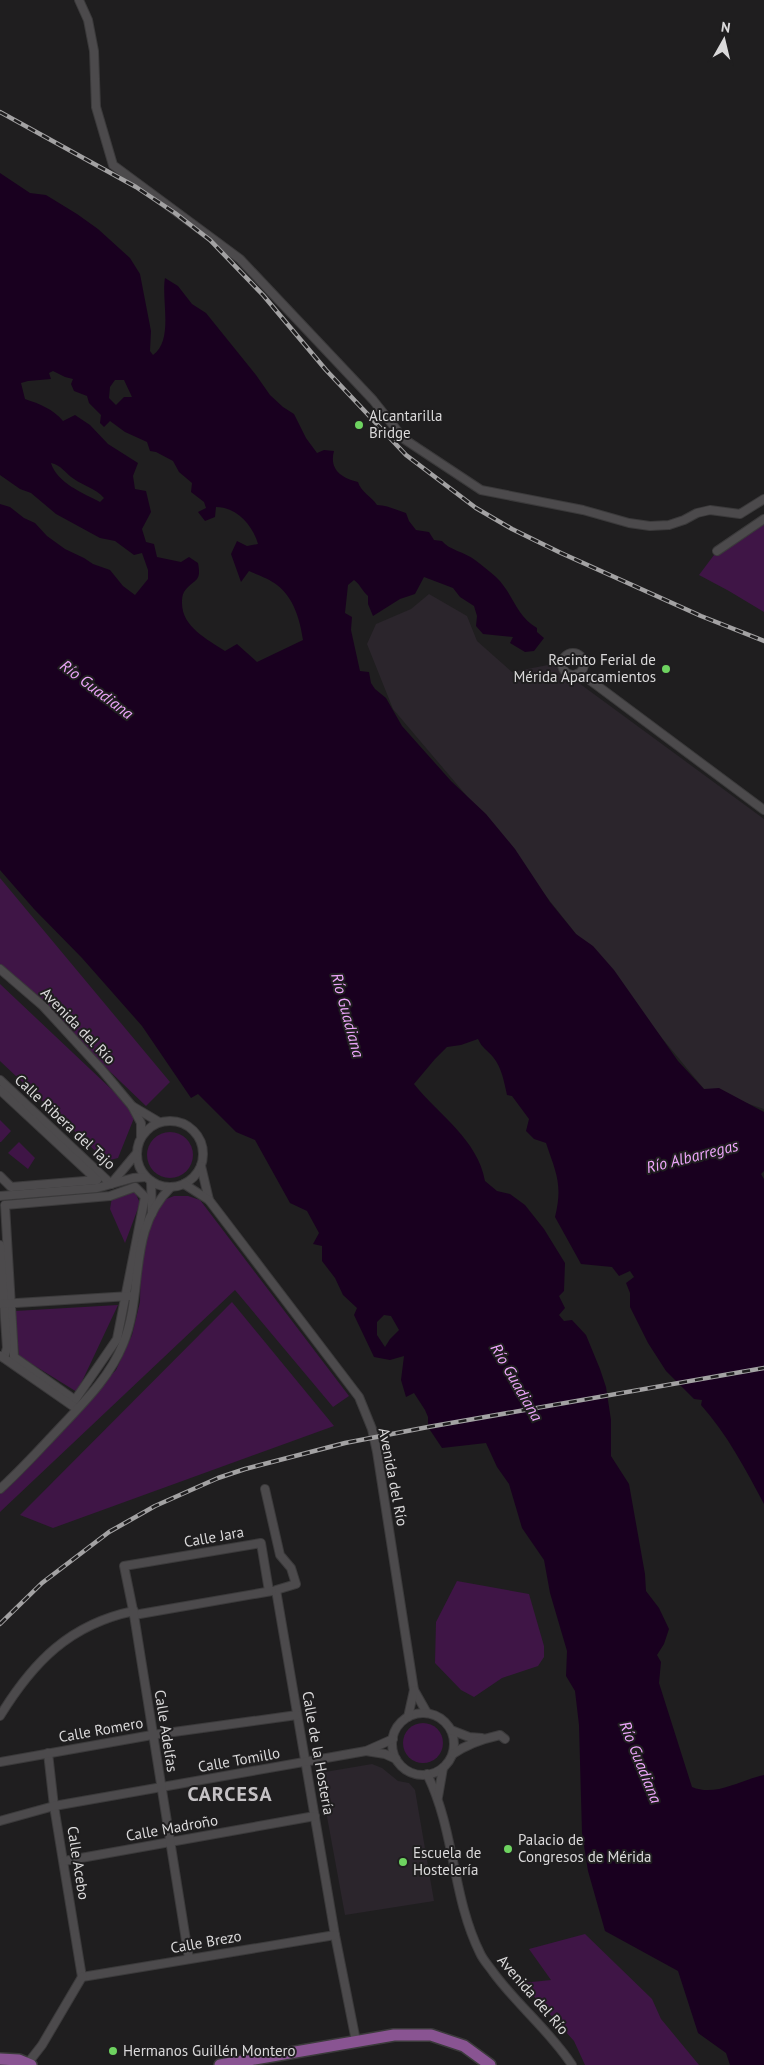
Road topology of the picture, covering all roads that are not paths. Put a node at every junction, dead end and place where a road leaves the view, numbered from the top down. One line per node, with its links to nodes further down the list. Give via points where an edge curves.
1 (79, 0): 2 (street, via 88,20 94,51 96,107 114,165 240,259 373,400 404,439 481,490 583,510 629,524 669,525 710,510 740,514)
2 (764, 499)
3 (764, 519): 4 (street)
4 (717, 551)
5 (577, 674): 6 (street, via 587,678)
6 (764, 810)
7 (0, 968): 10 (street, Avenida del Río, via 43,1006)
8 (0, 1080): 17 (street, Calle Ribera del Tajo)
9 (0, 1090): 15 (street, via 97,1180 11,1186)
10 (132, 1106): 11 (street, Avenida del Río); 12 (street, Avenida del Río, via 141,1123)
11 (159, 1122): 12 (street); 14 (street, via 180,1122 198,1135 204,1155)
12 (141, 1137): 13 (street)
13 (136, 1154): 16 (street); 17 (street)
14 (201, 1166): 18 (street); 21 (street, Avenida del Río)
15 (0, 1176)
16 (148, 1179): 17 (street); 19 (street); 23 (street)
17 (111, 1184): 20 (street)
18 (184, 1184): 19 (street); 21 (street, Avenida del Río)
19 (171, 1187): 23 (street)
20 (0, 1196)
21 (209, 1200): 34 (street, Avenida del Río, via 351,1385 365,1413 377,1452)
22 (142, 1211): 23 (street); 25 (street, via 134,1249); 26 (street, via 145,1197 135,1186 110,1196 5,1205)
23 (152, 1213): 25 (street, via 139,1250)
24 (0, 1245): 26 (street)
25 (131, 1296): 26 (street); 26 (street, via 117,1339 75,1400 14,1357); 28 (street, via 129,1328 117,1358)
26 (5, 1303): 27 (street, via 7,1348)
27 (2, 1357): 28 (street)
28 (77, 1409): 29 (street)
29 (0, 1489)
30 (265, 1489): 32 (street, via 280,1555 291,1568 296,1584)
31 (124, 1566): 32 (street, Calle Jara, via 261,1544); 33 (street, Calle Adelfas)
32 (272, 1591): 33 (street); 36 (street, Calle de la Hostería)
33 (134, 1613): 37 (street, via 105,1618 71,1636 28,1674); 40 (street, Calle Adelfas)
34 (414, 1690): 35 (street, Avenida del Río); 38 (street, Avenida del Río)
35 (427, 1713): 38 (street); 39 (street, via 441,1719)
36 (297, 1715): 40 (street, Calle Romero); 49 (street, Calle de la Hostería)
37 (0, 1716)
38 (408, 1717): 41 (street, via 396,1730)
39 (451, 1730): 42 (street); 46 (street)
40 (152, 1735): 45 (street, Calle Romero); 52 (street, Calle Adelfas)
41 (393, 1739): 44 (street, Calle Tomillo); 47 (street)
42 (484, 1739): 43 (street, via 500,1735); 46 (street, via 465,1745)
43 (505, 1740)
44 (366, 1751): 47 (street, Calle Tomillo); 49 (street, Calle Tomillo)
45 (48, 1753): 48 (street, Calle Romero); 54 (street, Calle Acebo)
46 (453, 1754): 50 (street)
47 (396, 1759): 51 (street, via 412,1773)
48 (0, 1762)
49 (307, 1762): 52 (street, Calle Tomillo); 55 (street, Calle de la Hostería)
50 (443, 1768): 51 (street); 53 (street, Avenida del Río)
51 (427, 1774): 53 (street, Avenida del Río)
52 (161, 1788): 54 (street, Calle Tomillo); 57 (street, Calle Adelfas)
53 (438, 1797): 68 (street, Avenida del Río, via 466,1920 481,1954 502,1983 564,2051)
54 (54, 1806): 56 (street, Calle Tomillo); 58 (street, Calle Acebo)
55 (315, 1816): 57 (street, Calle Madroño); 59 (street, Calle de la Hostería)
56 (0, 1821)
57 (170, 1842): 58 (street, Calle Madroño); 60 (street, Calle Adelfas)
58 (64, 1862): 61 (street, Calle Acebo)
59 (335, 1935): 60 (street, Calle Brezo); 62 (street, Calle de la Hostería)
60 (189, 1959): 61 (street, Calle Brezo)
61 (82, 1977): 65 (street)
62 (356, 2041): 64 (main road); 67 (main road, via 394,2034 431,2035 464,2046)
63 (3, 2056): 65 (main road)
64 (255, 2062): 66 (main road)
65 (30, 2064)
66 (220, 2065)
67 (490, 2065)
68 (572, 2065)

